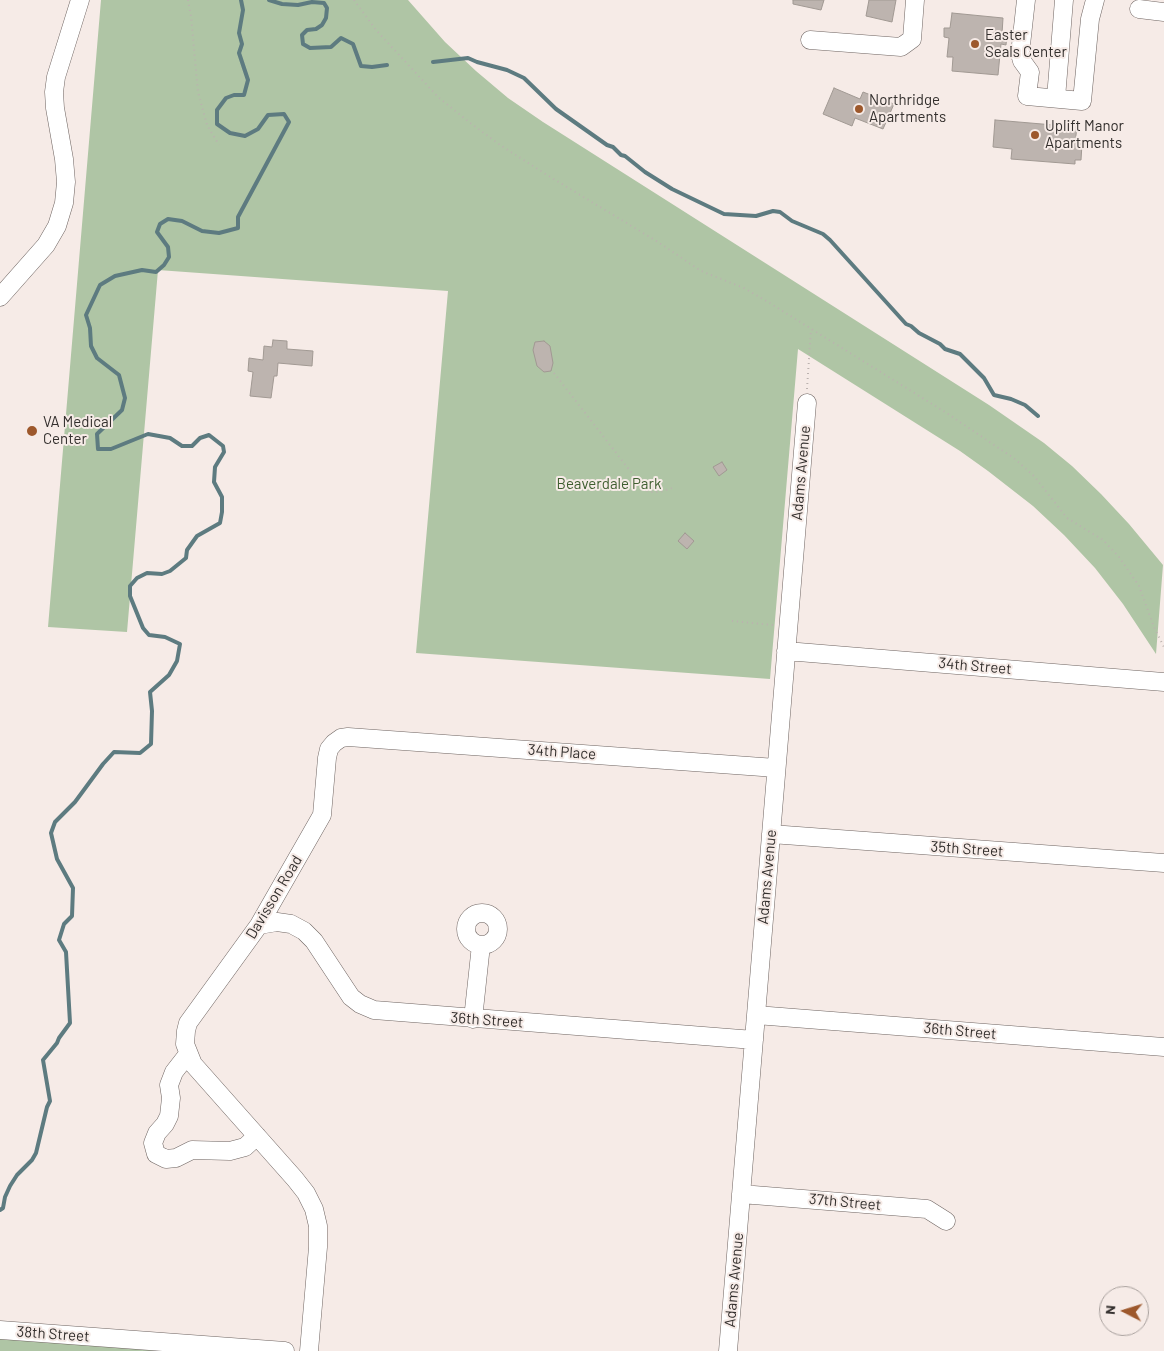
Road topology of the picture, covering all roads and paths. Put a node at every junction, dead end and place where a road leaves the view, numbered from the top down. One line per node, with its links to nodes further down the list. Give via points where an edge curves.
1 (80, 0): 13 (street, via 54,92 64,159 64,203 57,226 46,244)
2 (188, 0): 12 (path, via 198,92 207,125)
3 (354, 0): 14 (path, via 376,30 438,97 484,134 701,271 744,288)
4 (915, 0): 10 (street, via 912,39 900,47)
5 (1026, 0): 11 (street, via 1020,54 1030,72 1027,96)
6 (1064, 0): 11 (street)
7 (1095, 0): 11 (street, via 1090,19 1082,101)
8 (1139, 10): 9 (street)
9 (1164, 12)
10 (810, 40)
11 (1056, 98)
12 (219, 145)
13 (0, 297)
14 (811, 329): 16 (path); 20 (path, via 945,412 1022,465 1067,518 1103,540 1119,557 1139,586)
15 (554, 373): 17 (path, via 645,490 660,492)
16 (807, 402): 19 (street, Adams Avenue)
17 (672, 488)
18 (732, 622): 19 (path)
19 (788, 626): 21 (street, Adams Avenue)
20 (1164, 647)
21 (786, 650): 22 (street, 34th Street); 24 (street, Adams Avenue)
22 (1164, 682)
23 (348, 737): 24 (street, 34th Place); 27 (street, Davisson Road, via 341,738 329,749 322,815)
24 (776, 768): 25 (street, Adams Avenue)
25 (771, 834): 26 (street, 35th Street); 29 (street, Adams Avenue)
26 (1164, 863)
27 (259, 925): 30 (street, 36th Street, via 277,922 291,924 304,931 351,997 367,1007 385,1012); 33 (street, Davisson Road, via 188,1023 185,1044)
28 (481, 946): 30 (street)
29 (756, 1015): 31 (street, Adams Avenue); 32 (street, 36th Street)
30 (473, 1019): 31 (street, 36th Street)
31 (754, 1040): 35 (street, Adams Avenue)
32 (1164, 1047)
33 (188, 1054): 34 (street, via 193,1064); 34 (street, via 174,1072 169,1085 169,1116 153,1144 156,1154 166,1160 192,1150 230,1151 246,1146)
34 (257, 1136): 39 (street, via 306,1193 314,1209 318,1247)
35 (741, 1194): 36 (street, 37th Street, via 927,1209); 40 (street, Adams Avenue)
36 (946, 1221)
37 (0, 1330): 38 (street, 38th Street)
38 (285, 1351)
39 (309, 1351)
40 (728, 1351)

